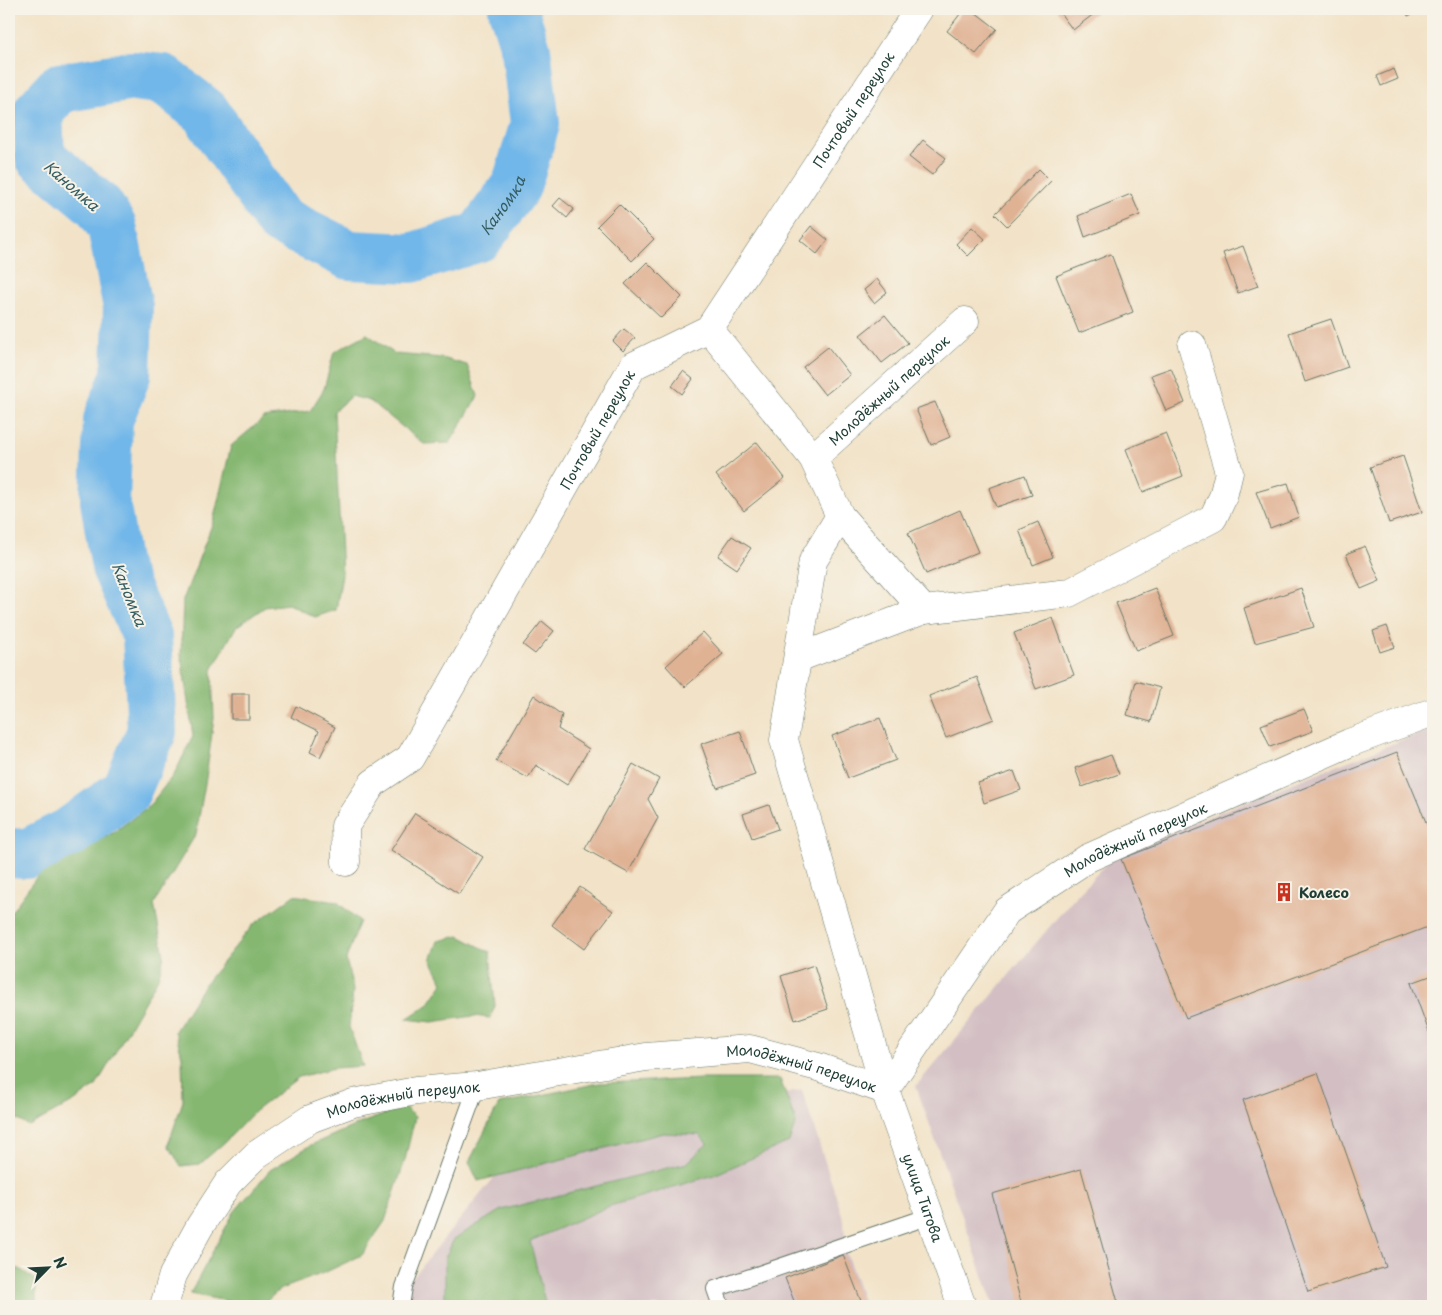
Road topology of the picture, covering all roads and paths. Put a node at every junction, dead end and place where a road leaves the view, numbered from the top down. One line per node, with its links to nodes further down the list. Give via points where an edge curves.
1 (919, 9): 3 (street, Почтовый переулок)
2 (965, 321): 5 (street, Молодёжный переулок)
3 (709, 329): 5 (street); 10 (street, Почтовый переулок, via 633,366 410,758 373,783 345,826)
4 (1192, 345): 7 (street, via 1230,472 1213,518 1069,594)
5 (813, 458): 6 (street)
6 (840, 516): 7 (street); 8 (street, улица Титова, via 813,561)
7 (924, 610): 8 (street)
8 (798, 658): 12 (street, улица Титова, via 784,740)
9 (1433, 712): 12 (street, Молодёжный переулок, via 1349,743 1088,858 1007,911)
10 (346, 862)
11 (477, 1086): 12 (street, Молодёжный переулок, via 646,1057 750,1049 818,1067); 14 (street, Молодёжный переулок, via 416,1091 352,1103 310,1119 256,1155 228,1184 200,1226 173,1275); 15 (lane, via 404,1287)
12 (885, 1090): 13 (street, улица Титова)
13 (930, 1216): 16 (lane, via 715,1289); 17 (street, улица Титова)
14 (164, 1306)
15 (401, 1306)
16 (721, 1306)
17 (962, 1306)

